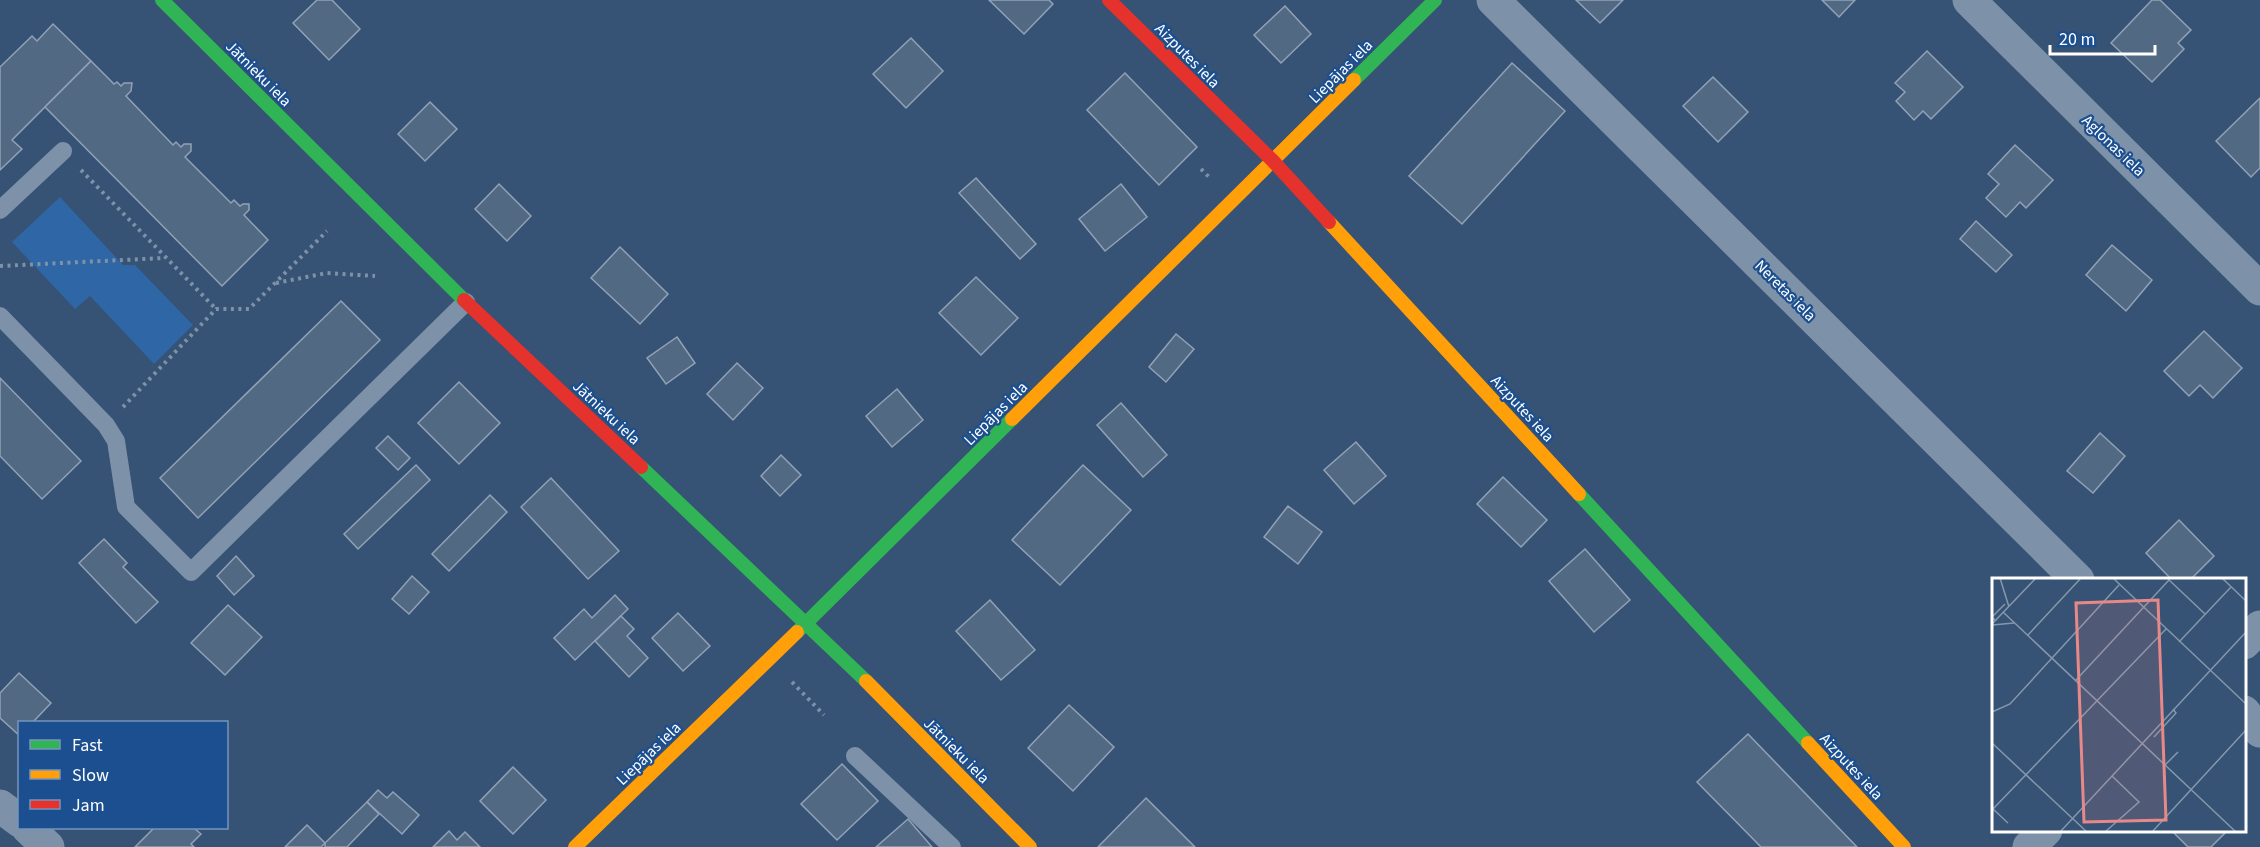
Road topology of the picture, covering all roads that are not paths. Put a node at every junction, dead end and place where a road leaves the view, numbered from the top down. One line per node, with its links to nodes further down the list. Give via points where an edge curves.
1 (162, 0): 10 (street, Jātnieku iela)
2 (1109, 0): 7 (street, Aizputes iela)
3 (1435, 0): 7 (street, Liepājas iela)
4 (1493, 0): 12 (street, Neretas iela)
5 (1969, 0): 9 (street, Aglonas iela)
6 (63, 151): 8 (lane)
7 (1273, 161): 13 (street, Liepājas iela); 27 (street, Aizputes iela)
8 (0, 210)
9 (2260, 289)
10 (466, 302): 11 (lane, via 191,572 126,507 116,441 106,425); 13 (street, Jātnieku iela)
11 (0, 316)
12 (2076, 578)
13 (806, 623): 24 (street, Liepājas iela); 26 (street, Jātnieku iela)
14 (2260, 627): 15 (street)
15 (2245, 642)
16 (2245, 713): 17 (street)
17 (2260, 731)
18 (855, 756): 25 (lane)
19 (0, 806): 20 (street)
20 (18, 820)
21 (29, 829): 23 (street)
22 (2045, 832): 28 (street)
23 (48, 847)
24 (575, 847)
25 (952, 847)
26 (1030, 847)
27 (1904, 847)
28 (2029, 847)

